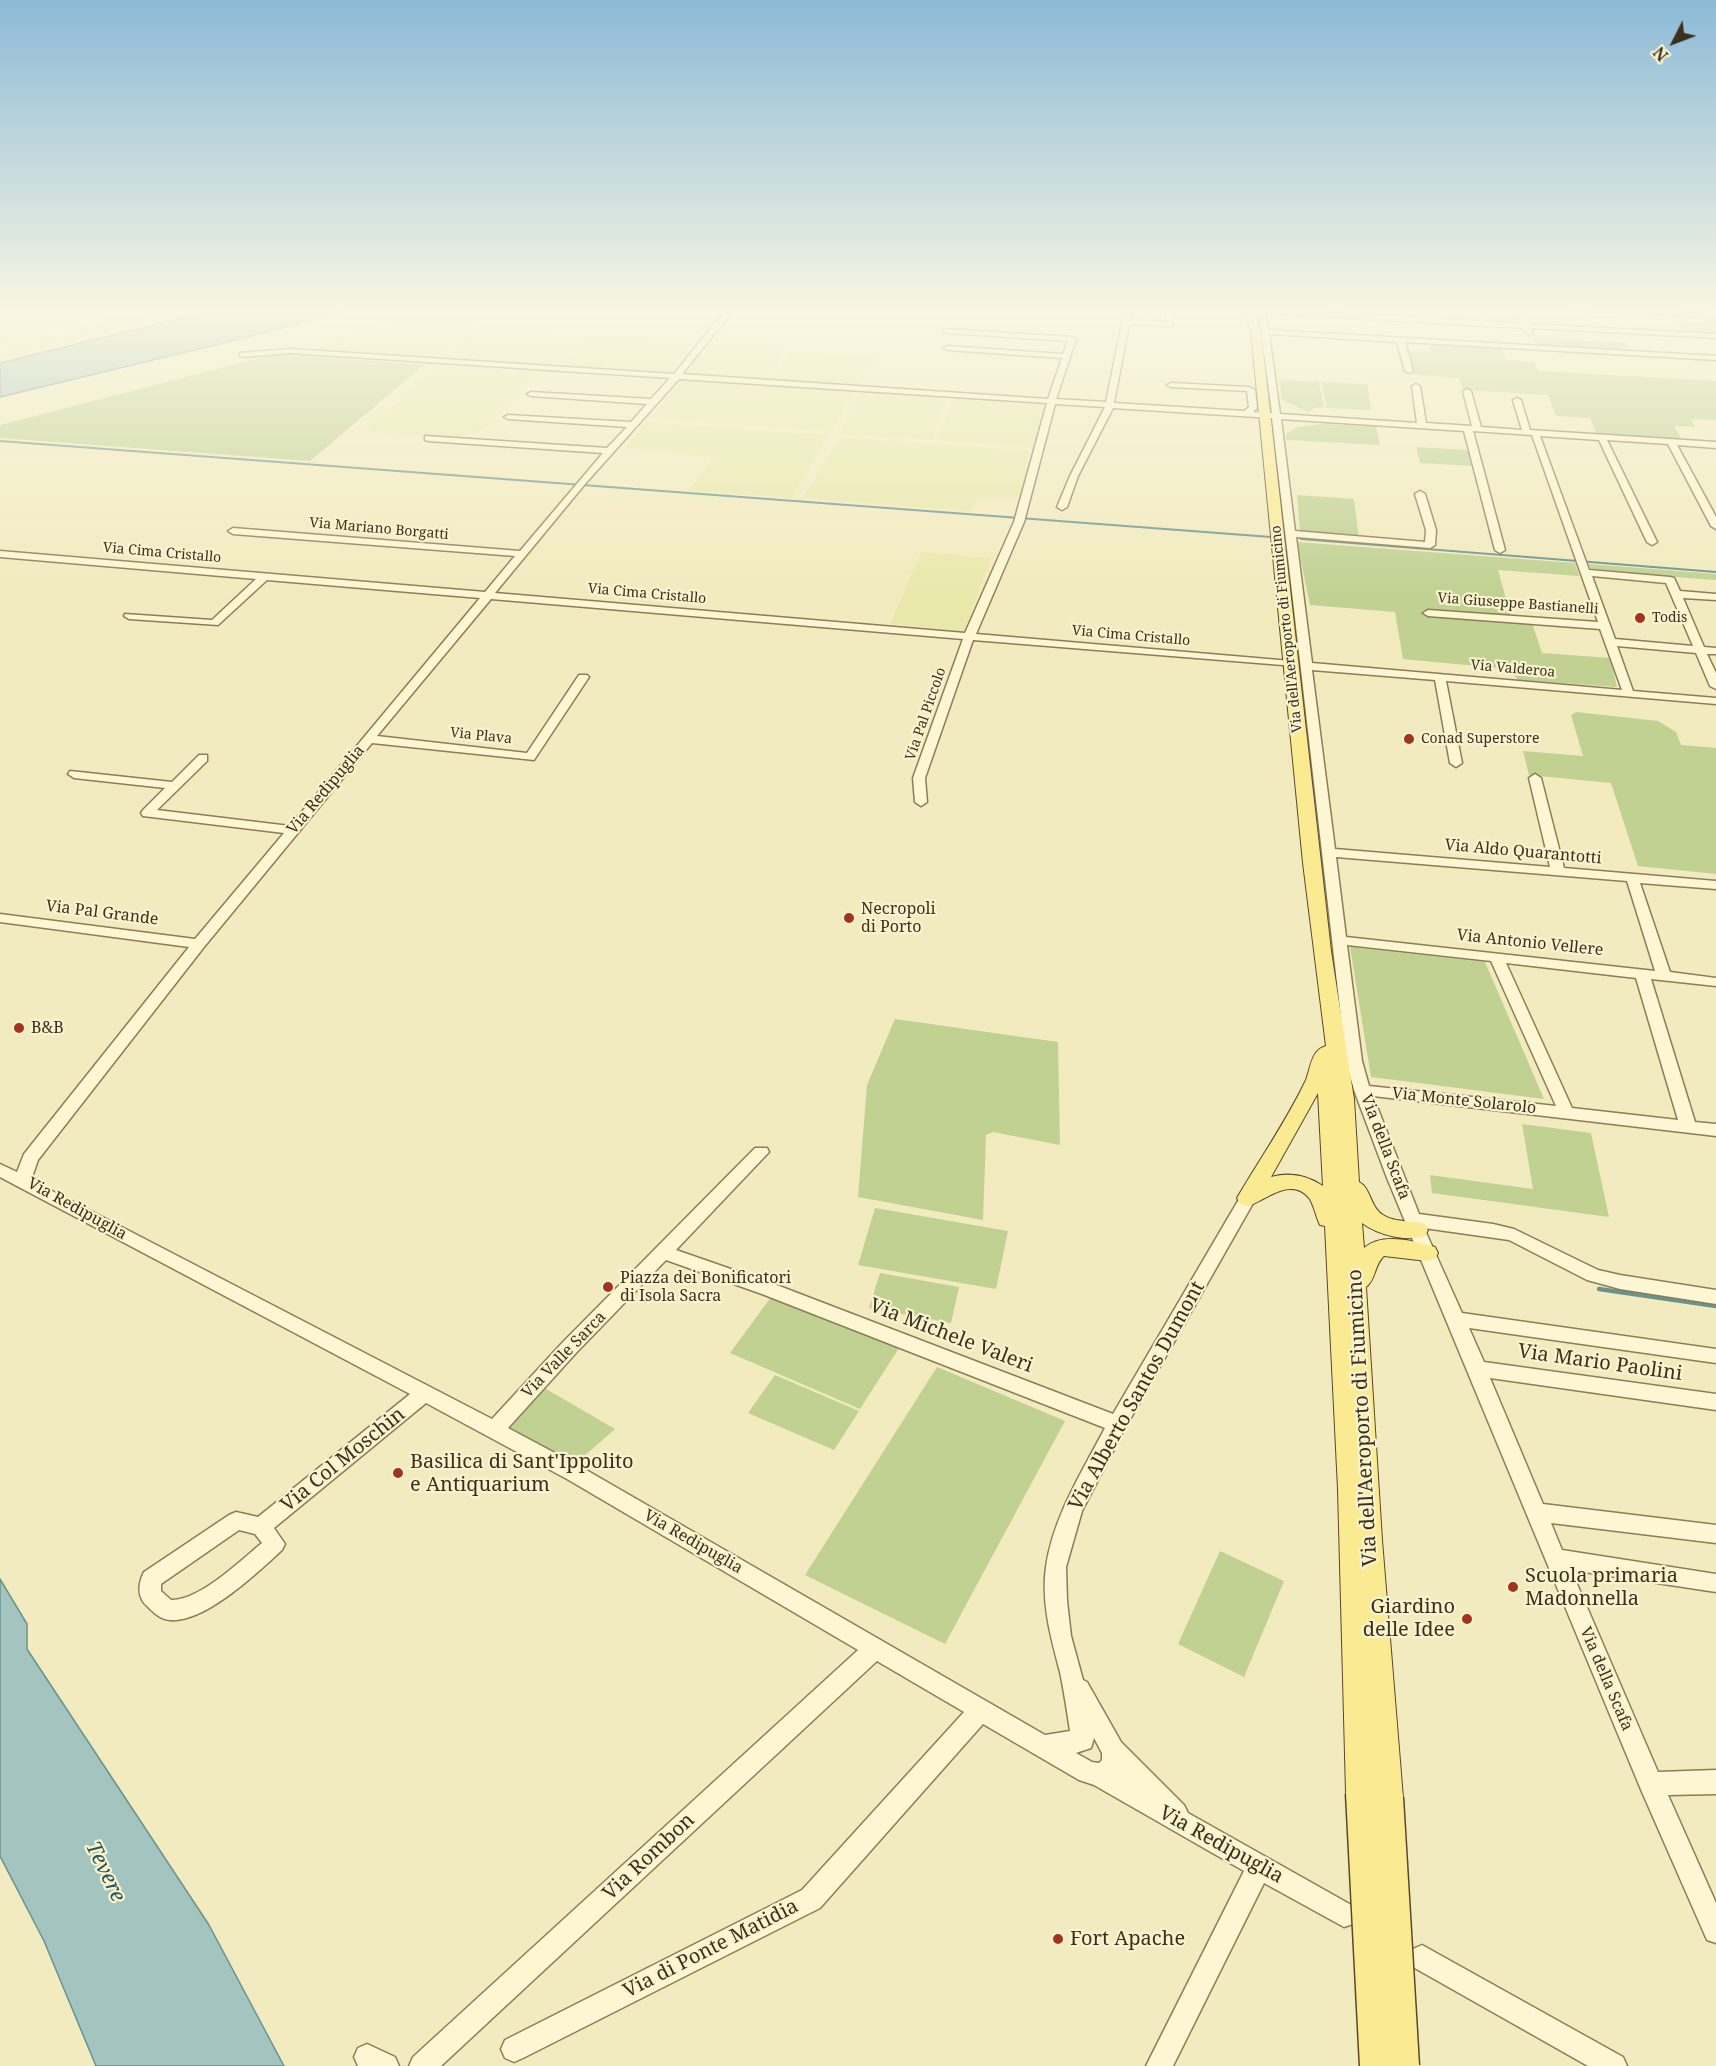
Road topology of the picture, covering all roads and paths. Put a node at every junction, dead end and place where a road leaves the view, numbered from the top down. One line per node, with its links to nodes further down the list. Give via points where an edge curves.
1 (651, 404): 16 (street, Via Redipuglia)
2 (1050, 404): 44 (street, Via Pal Piccolo, via 1020,518)
3 (1098, 404): 11 (street)
4 (1253, 404): 12 (street)
5 (1268, 404): 13 (main road, Via dell'Aeroporto di Fiumicino)
6 (1272, 404): 13 (street, Via della Scafa)
7 (1282, 404): 15 (street)
8 (1419, 404): 17 (street)
9 (1469, 404): 18 (street)
10 (1519, 404): 20 (street)
11 (1110, 405): 12 (street); 27 (street)
12 (1246, 414): 13 (street)
13 (1270, 416): 15 (street); 19 (street, Via della Scafa); 49 (main road, Via dell'Aeroporto di Fiumicino)
14 (508, 417): 16 (street)
15 (1337, 421): 17 (street); 19 (street)
16 (633, 425): 25 (street, Via Redipuglia)
17 (1422, 426): 18 (street)
18 (1472, 429): 20 (street); 32 (street)
19 (1285, 430): 30 (street, Via della Scafa)
20 (1531, 433): 22 (street); 35 (street)
21 (428, 438): 25 (street)
22 (1602, 438): 23 (street); 31 (street)
23 (1671, 442): 24 (street); 28 (street)
24 (1716, 445)
25 (609, 451): 34 (street, Via Redipuglia)
26 (1420, 494): 30 (street, via 1431,530 1430,545)
27 (1062, 507)
28 (1716, 526)
29 (232, 531): 34 (street, Via Mariano Borgatti)
30 (1291, 534): 50 (street, Via della Scafa)
31 (1652, 542)
32 (1500, 550)
33 (0, 554): 36 (street, Via Cima Cristallo)
34 (522, 554): 37 (street, Via Redipuglia)
35 (1585, 571): 38 (street, via 1668,579); 43 (street)
36 (265, 576): 37 (street, Via Cima Cristallo); 42 (street, via 214,623)
37 (488, 596): 44 (street, Via Cima Cristallo); 56 (street, Via Redipuglia)
38 (1677, 597): 39 (street); 40 (street); 47 (street)
39 (1716, 597)
40 (1716, 602)
41 (1428, 613): 43 (street, Via Giuseppe Bastianelli)
42 (129, 616)
43 (1606, 626): 45 (street)
44 (969, 637): 49 (street, Via Cima Cristallo); 62 (street, Via Pal Piccolo, via 919,778)
45 (1611, 642): 47 (street); 54 (street)
46 (1716, 644): 47 (street)
47 (1698, 646): 48 (street); 53 (street)
48 (1716, 651)
49 (1291, 664): 71 (main road, Via dell'Aeroporto di Fiumicino)
50 (1307, 666): 52 (street, Via Valderoa); 64 (street, Via della Scafa)
51 (583, 677): 56 (street, Via Plava, via 530,757)
52 (1440, 678): 54 (street, Via Valderoa); 58 (street)
53 (1716, 686)
54 (1629, 694): 55 (street, Via Valderoa)
55 (1716, 701)
56 (369, 739): 63 (street, Via Redipuglia)
57 (203, 758): 61 (street)
58 (1456, 762)
59 (74, 774): 61 (street)
60 (1535, 778): 65 (street)
61 (175, 786): 63 (street, via 147,813)
62 (921, 802)
63 (293, 830): 70 (street, Via Redipuglia)
64 (1328, 852): 65 (street, Via Aldo Quarantotti); 69 (street, Via della Scafa)
65 (1558, 871): 66 (street, Via Aldo Quarantotti)
66 (1632, 877): 67 (street, Via Aldo Quarantotti); 74 (street)
67 (1716, 885)
68 (0, 918): 70 (street, Via Pal Grande)
69 (1339, 940): 72 (street, Via Antonio Vellere); 77 (street, Via della Scafa, via 1354,1061)
70 (199, 944): 84 (street, Via Redipuglia, via 30,1158)
71 (1322, 951): 76 (main road, Via dell'Aeroporto di Fiumicino); 82 (main road, Via dell'Aeroporto di Fiumicino, via 1344,1099)
72 (1496, 957): 73 (street, Via Antonio Vellere); 78 (street, Via Monte Solarolo)
73 (1642, 973): 74 (street, Via Antonio Vellere); 79 (street)
74 (1664, 976): 75 (street, Via Antonio Vellere)
75 (1716, 982)
76 (1327, 1046): 85 (main road, via 1316,1078); 87 (main road, Via dell'Aeroporto di Fiumicino)
77 (1362, 1090): 78 (street, Via Monte Solarolo); 86 (street, Via della Scafa)
78 (1566, 1112): 79 (street, Via Monte Solarolo)
79 (1689, 1127): 80 (street, Via Monte Solarolo)
80 (1716, 1130)
81 (762, 1152): 88 (street, Via Valle Sarca)
82 (1348, 1167): 86 (main road, via 1361,1207 1374,1222 1388,1227); 91 (main road, Via dell'Aeroporto di Fiumicino)
83 (0, 1170): 84 (street)
84 (22, 1182): 95 (street, Via Redipuglia)
85 (1248, 1198): 87 (main road, via 1269,1184 1288,1181 1311,1189 1321,1198); 97 (street, Via Alberto Santos Dumont)
86 (1415, 1225): 89 (street, Via della Scafa); 90 (street, via 1504,1232 1593,1275)
87 (1336, 1244): 113 (main road, Via dell'Aeroporto di Fiumicino)
88 (664, 1252): 97 (street, Via Michele Valeri); 98 (street, Via Valle Sarca)
89 (1427, 1253): 91 (main road, via 1387,1247 1374,1250 1364,1262); 92 (street, Via della Scafa)
90 (1716, 1297)
91 (1357, 1303): 113 (main road, Via dell'Aeroporto di Fiumicino, via 1369,1540)
92 (1456, 1319): 93 (street); 94 (street, Via della Scafa)
93 (1716, 1356)
94 (1477, 1369): 96 (street, Via Mario Paolini); 99 (street, Via della Scafa)
95 (425, 1393): 98 (street, Via Redipuglia); 100 (street, Via Col Moschin)
96 (1716, 1402)
97 (1117, 1424): 105 (street, Via Alberto Santos Dumont, via 1072,1510 1056,1567 1060,1636)
98 (494, 1430): 104 (street, Via Redipuglia)
99 (1536, 1512): 101 (street); 102 (street, Via della Scafa)
100 (261, 1527): 100 (street, via 236,1521 152,1579 150,1595 166,1610 181,1611 200,1601 275,1544)
101 (1716, 1534)
102 (1555, 1558): 103 (street); 112 (street, Via della Scafa)
103 (1716, 1583)
104 (876, 1648): 106 (street, Via Redipuglia); 120 (street, Via Rombon)
105 (1071, 1673): 107 (street); 109 (street)
106 (981, 1710): 108 (street, Via Redipuglia); 119 (street, Via di Ponte Matidia, via 811,1899)
107 (1082, 1741): 108 (street); 109 (street, via 1099,1737); 110 (street, via 1076,1758)
108 (1045, 1746): 110 (street, Via Redipuglia)
109 (1112, 1748): 110 (street, via 1112,1767 1104,1774); 114 (street)
110 (1090, 1772): 114 (street, Via Redipuglia)
111 (1716, 1782): 112 (street)
112 (1650, 1784): 117 (street, Via della Scafa)
113 (1374, 1796): 122 (main road, Via dell'Aeroporto di Fiumicino, bridge); 123 (main road, Via dell'Aeroporto di Fiumicino, bridge)
114 (1190, 1828): 115 (street, Via Redipuglia)
115 (1259, 1866): 116 (street, Via Redipuglia); 121 (street)
116 (1344, 1915)
117 (1716, 1931)
118 (1422, 1958): 124 (street)
119 (514, 2049)
120 (422, 2066)
121 (1159, 2066)
122 (1375, 2066)
123 (1404, 2066)
124 (1614, 2066)

